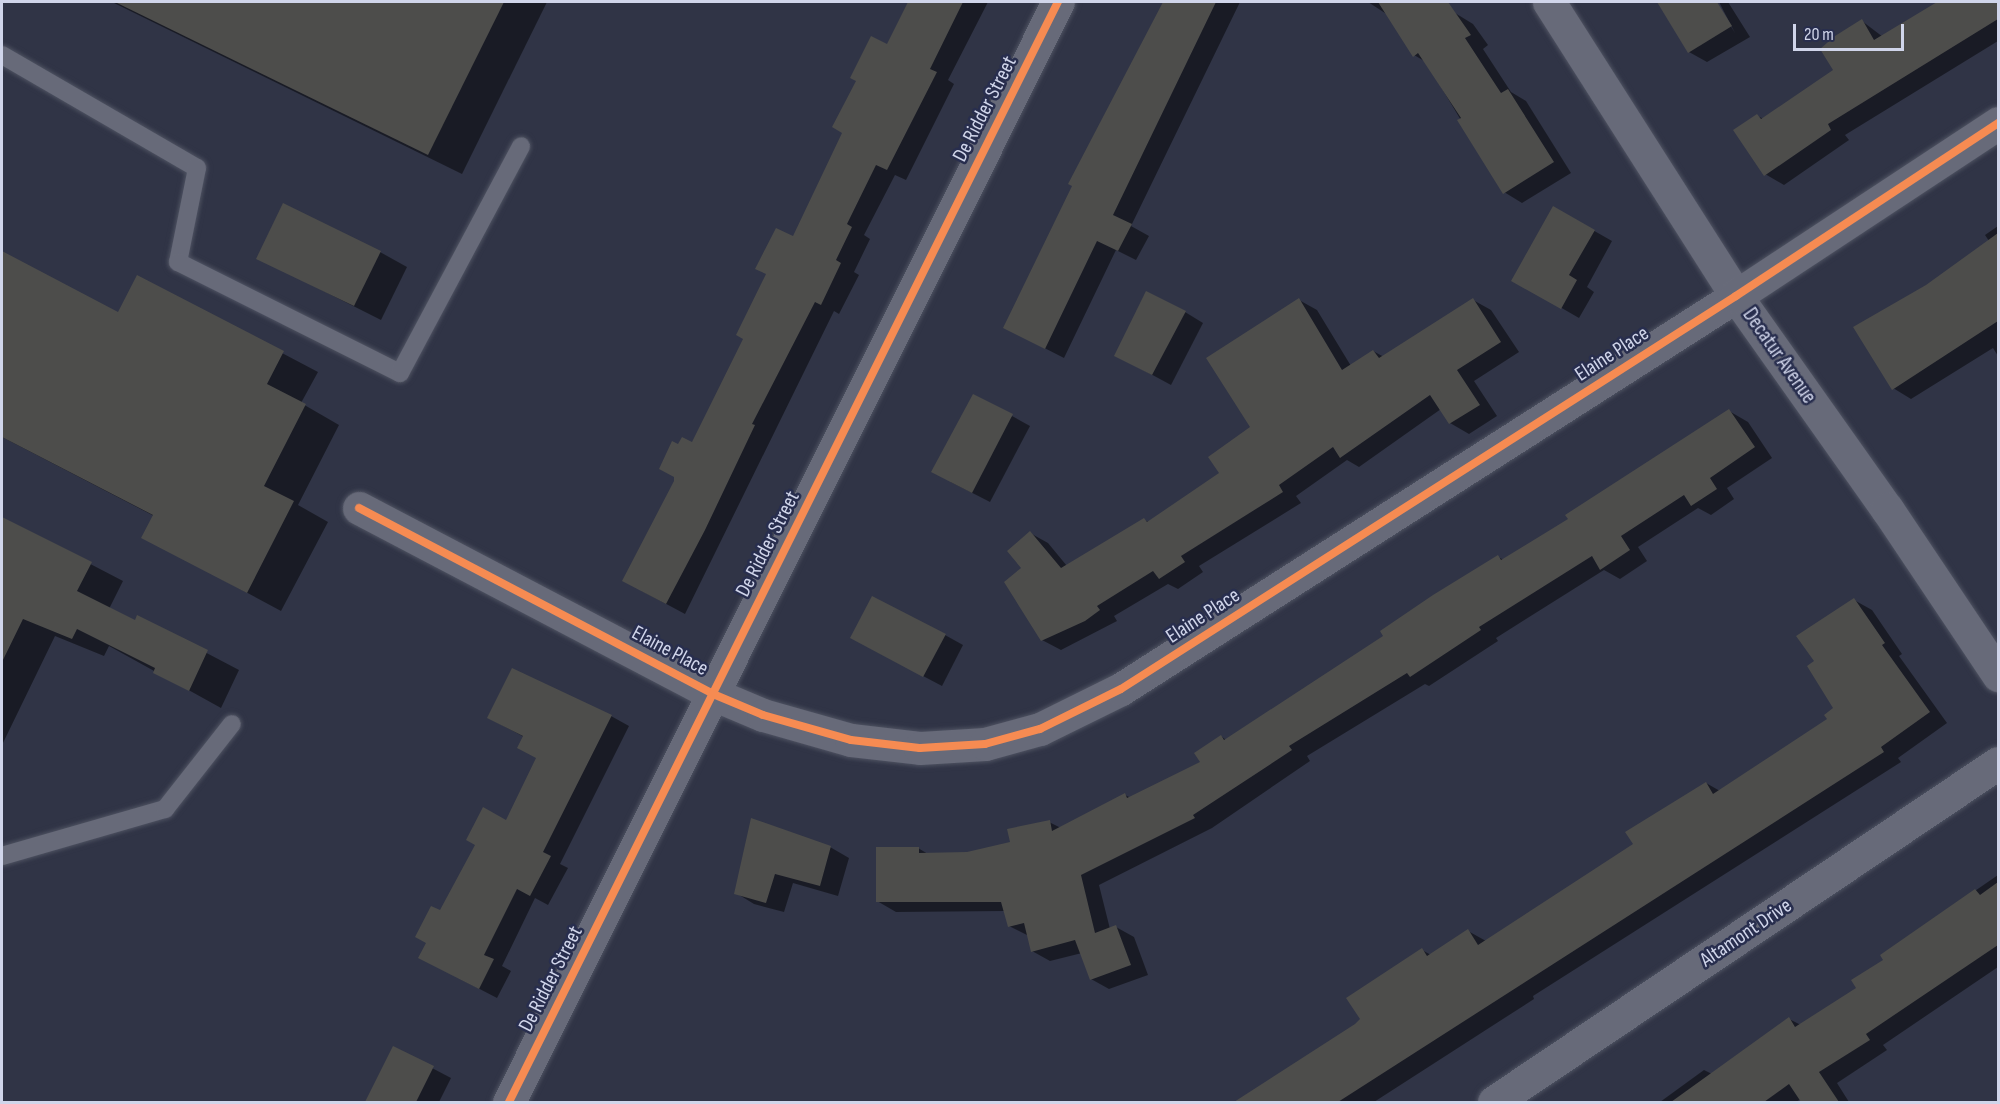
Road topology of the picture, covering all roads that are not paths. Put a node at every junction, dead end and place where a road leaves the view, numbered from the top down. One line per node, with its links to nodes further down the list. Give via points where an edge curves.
1 (1058, 2): 9 (street, De Ridder Street)
2 (1549, 2): 6 (street, Decatur Avenue)
3 (2, 55): 5 (lane, via 197,168 178,262 400,373)
4 (1998, 123): 6 (street, Elaine Place)
5 (521, 146)
6 (1736, 296): 8 (street, Decatur Avenue, via 1887,509); 9 (street, Elaine Place, via 1121,689 1040,729 985,744 920,748 851,740 764,715)
7 (359, 508): 9 (street, Elaine Place)
8 (1998, 675)
9 (713, 694): 13 (street, De Ridder Street)
10 (232, 724): 12 (lane, via 165,809)
11 (1998, 762): 14 (street, Altamont Drive)
12 (2, 856)
13 (509, 1102)
14 (1494, 1102)

